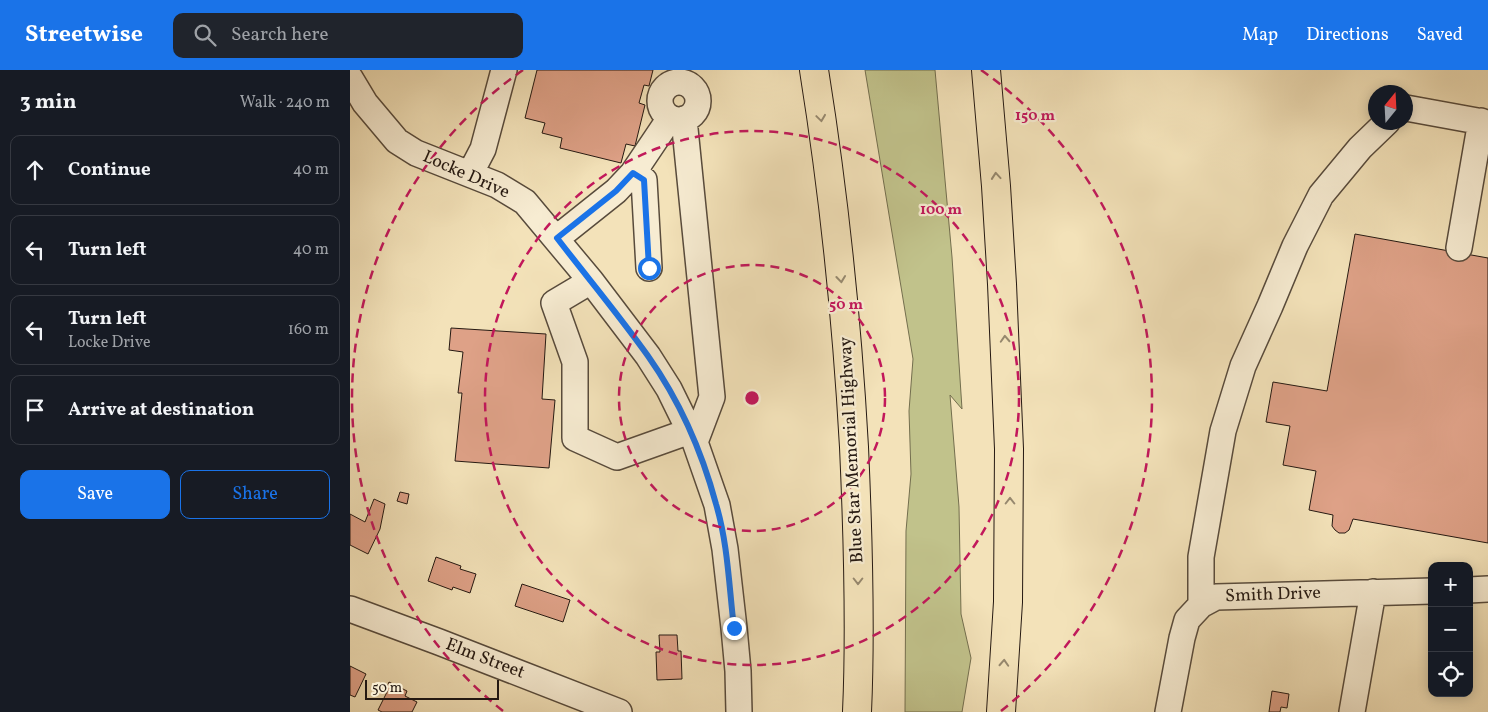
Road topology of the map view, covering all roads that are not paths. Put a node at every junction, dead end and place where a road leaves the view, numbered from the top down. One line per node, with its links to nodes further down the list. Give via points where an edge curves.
1 (504, 70): 11 (street, via 483,149)
2 (814, 70): 25 (highway, Blue Star Memorial Highway, one-way to 25, via 838,253 851,403 858,555)
3 (986, 70): 26 (highway, one-way to 3, via 1008,602 1009,449 1002,274)
4 (676, 76): 7 (street, via 665,88 660,106 663,112)
5 (350, 78): 11 (street, Locke Drive, via 365,103 397,141 416,153)
6 (1413, 109): 8 (street)
7 (677, 119): 10 (street); 16 (street, via 712,397)
8 (1484, 122): 13 (street)
9 (1379, 130): 21 (street, via 1321,195 1243,366 1223,431 1201,557)
10 (633, 173): 12 (street, via 616,191); 14 (street, via 644,180)
11 (470, 174): 12 (street, Locke Drive, via 526,202)
12 (557, 238): 15 (street, Locke Drive)
13 (1460, 248)
14 (649, 268)
15 (591, 281): 16 (street, Locke Drive, via 648,356 669,389); 16 (street, via 554,303 575,362 574,438 617,457)
16 (692, 437): 24 (street, Locke Drive, via 717,505 725,549)
17 (1488, 589): 18 (street)
18 (1473, 590)
19 (1428, 591): 20 (street, Smith Drive)
20 (1373, 592): 21 (street, Smith Drive, via 1216,597); 28 (street)
21 (1201, 605): 27 (street, Smith Drive, via 1187,620)
22 (350, 609): 23 (street, Elm Street)
23 (619, 712)
24 (739, 712)
25 (856, 712)
26 (1001, 712)
27 (1168, 712)
28 (1352, 712)

